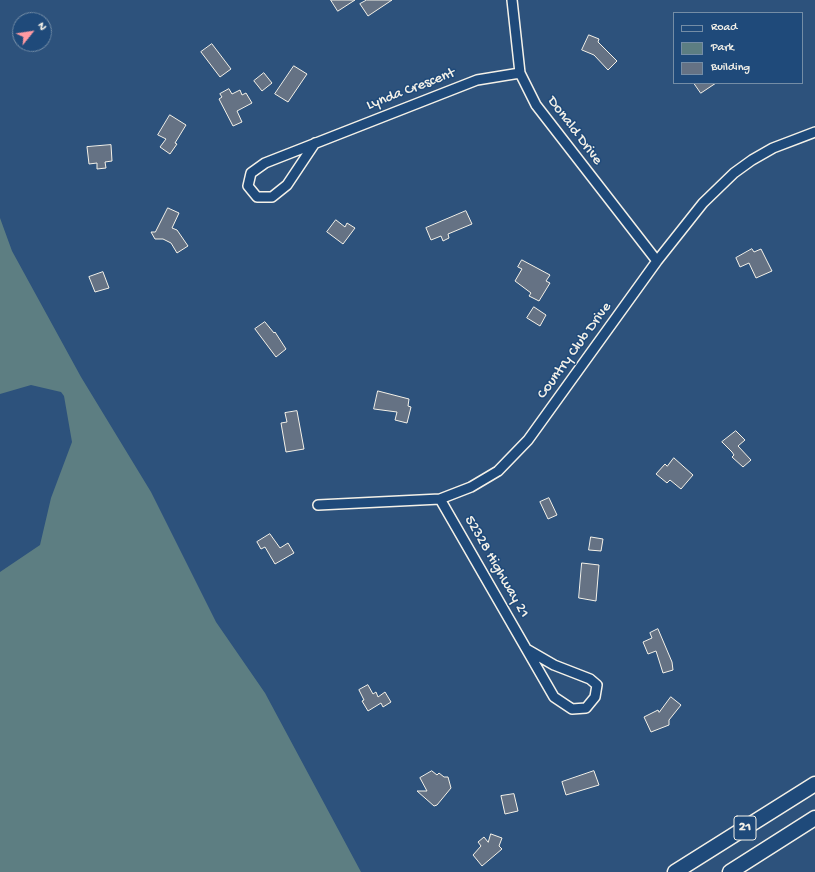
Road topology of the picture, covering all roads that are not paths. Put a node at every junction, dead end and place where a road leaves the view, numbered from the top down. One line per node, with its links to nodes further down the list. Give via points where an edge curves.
1 (512, 0): 2 (street, Donald Drive)
2 (520, 73): 4 (street, Lynda Crescent, via 477,80); 5 (street, Donald Drive, via 536,105)
3 (815, 132): 5 (street, Country Club Drive, via 772,148 734,173 702,203)
4 (315, 143): 4 (street, Lynda Crescent, via 265,163 251,172 248,186 257,197 272,197 287,185)
5 (657, 261): 6 (street, Country Club Drive, via 517,453 485,480)
6 (440, 499): 7 (street, Country Club Drive); 8 (street, 52328 Highway 21)
7 (318, 505)
8 (528, 650): 8 (street, 52328 Highway 21, via 554,697 572,709 586,708 595,697 597,685 590,679 554,665)
9 (815, 784): 11 (main road, 21)
10 (815, 818): 12 (main road, 21)
11 (675, 872)
12 (730, 872)

